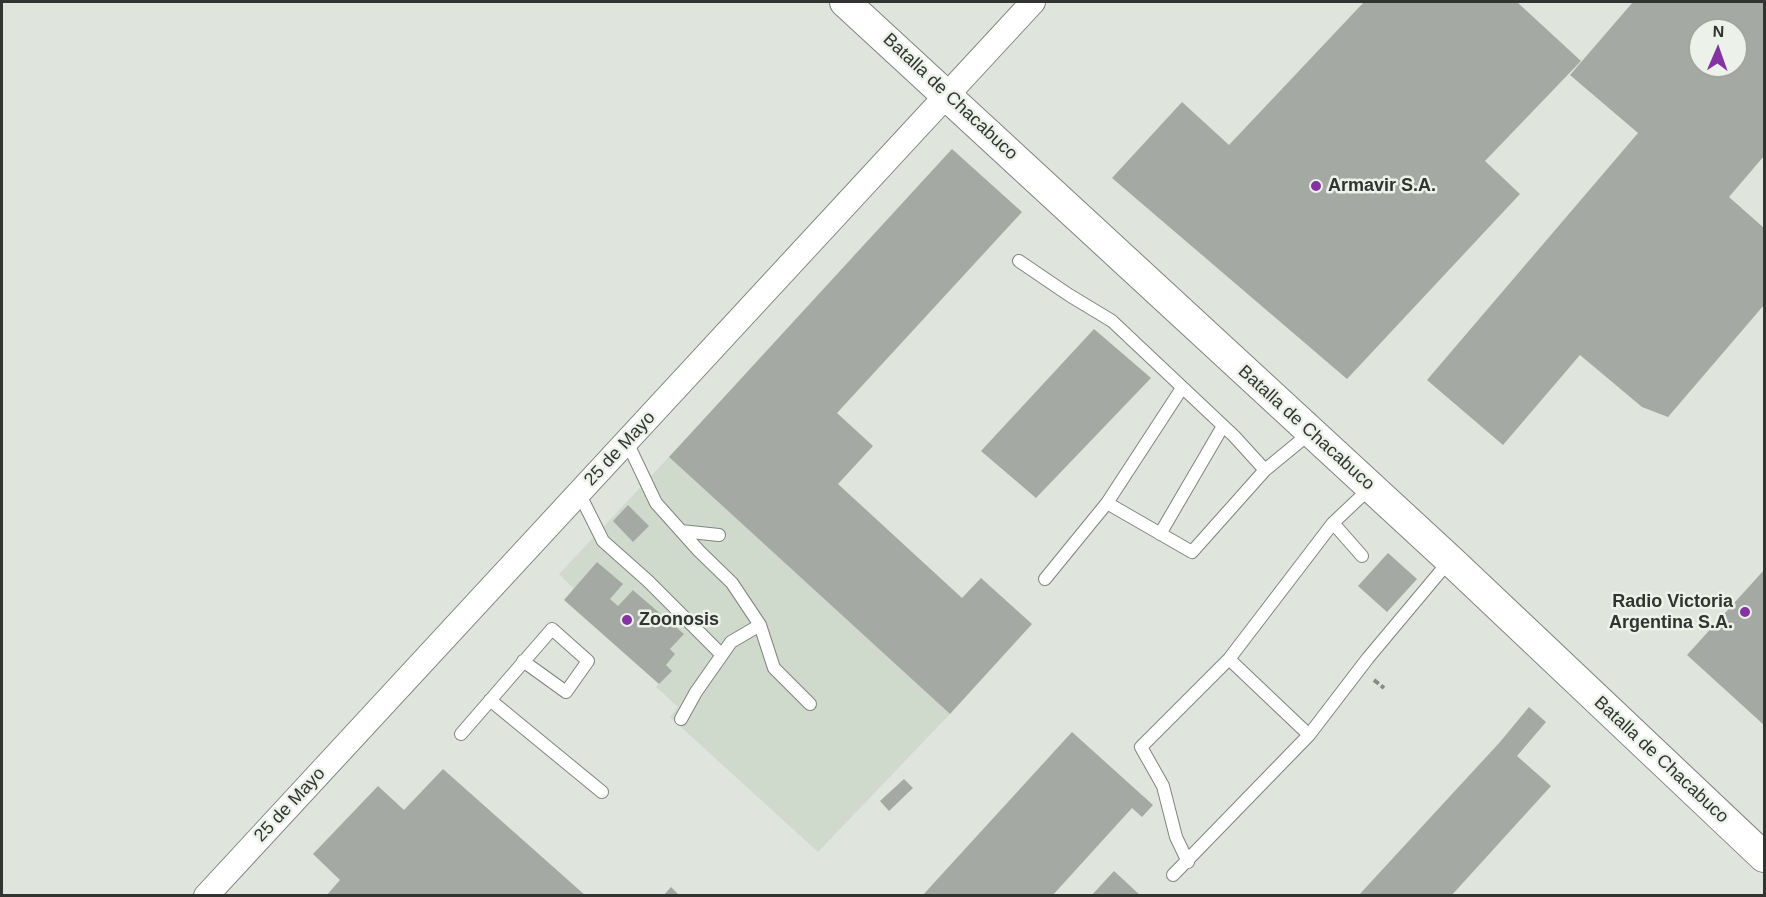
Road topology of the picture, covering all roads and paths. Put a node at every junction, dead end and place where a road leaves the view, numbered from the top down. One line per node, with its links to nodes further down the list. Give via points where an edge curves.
1 (845, 2): 3 (street, Batalla de Chacabuco)
2 (1033, 2): 3 (street, 25 de Mayo)
3 (948, 95): 7 (street, Batalla de Chacabuco); 8 (street, 25 de Mayo)
4 (1019, 261): 5 (lane, via 1112,321)
5 (1182, 388): 6 (lane); 12 (lane)
6 (1224, 426): 9 (lane); 15 (lane)
7 (1310, 433): 9 (lane); 10 (street, Batalla de Chacabuco)
8 (627, 442): 11 (street, 25 de Mayo); 14 (lane, via 656,503)
9 (1265, 470): 15 (lane, via 1192,552)
10 (1371, 487): 13 (lane); 18 (street, Batalla de Chacabuco)
11 (579, 493): 21 (lane, via 603,541); 33 (street, 25 de Mayo)
12 (1107, 503): 15 (lane); 19 (lane)
13 (1333, 523): 17 (lane); 22 (lane)
14 (681, 531): 16 (lane); 20 (lane, via 732,583)
15 (1160, 534)
16 (719, 535)
17 (1362, 556)
18 (1450, 560): 28 (lane); 30 (street, Batalla de Chacabuco)
19 (1045, 579)
20 (760, 625): 21 (lane, via 731,642); 25 (lane, via 774,668)
21 (722, 655): 26 (lane)
22 (1230, 659): 28 (lane); 31 (lane, via 1141,747 1163,786 1176,837)
23 (524, 661): 23 (lane, via 552,629 588,661 566,692); 24 (lane)
24 (490, 700): 27 (lane); 29 (lane)
25 (810, 704)
26 (681, 719)
27 (461, 734)
28 (1309, 735): 31 (lane)
29 (602, 792)
30 (1764, 857)
31 (1188, 862): 32 (lane)
32 (1173, 876)
33 (206, 896)

